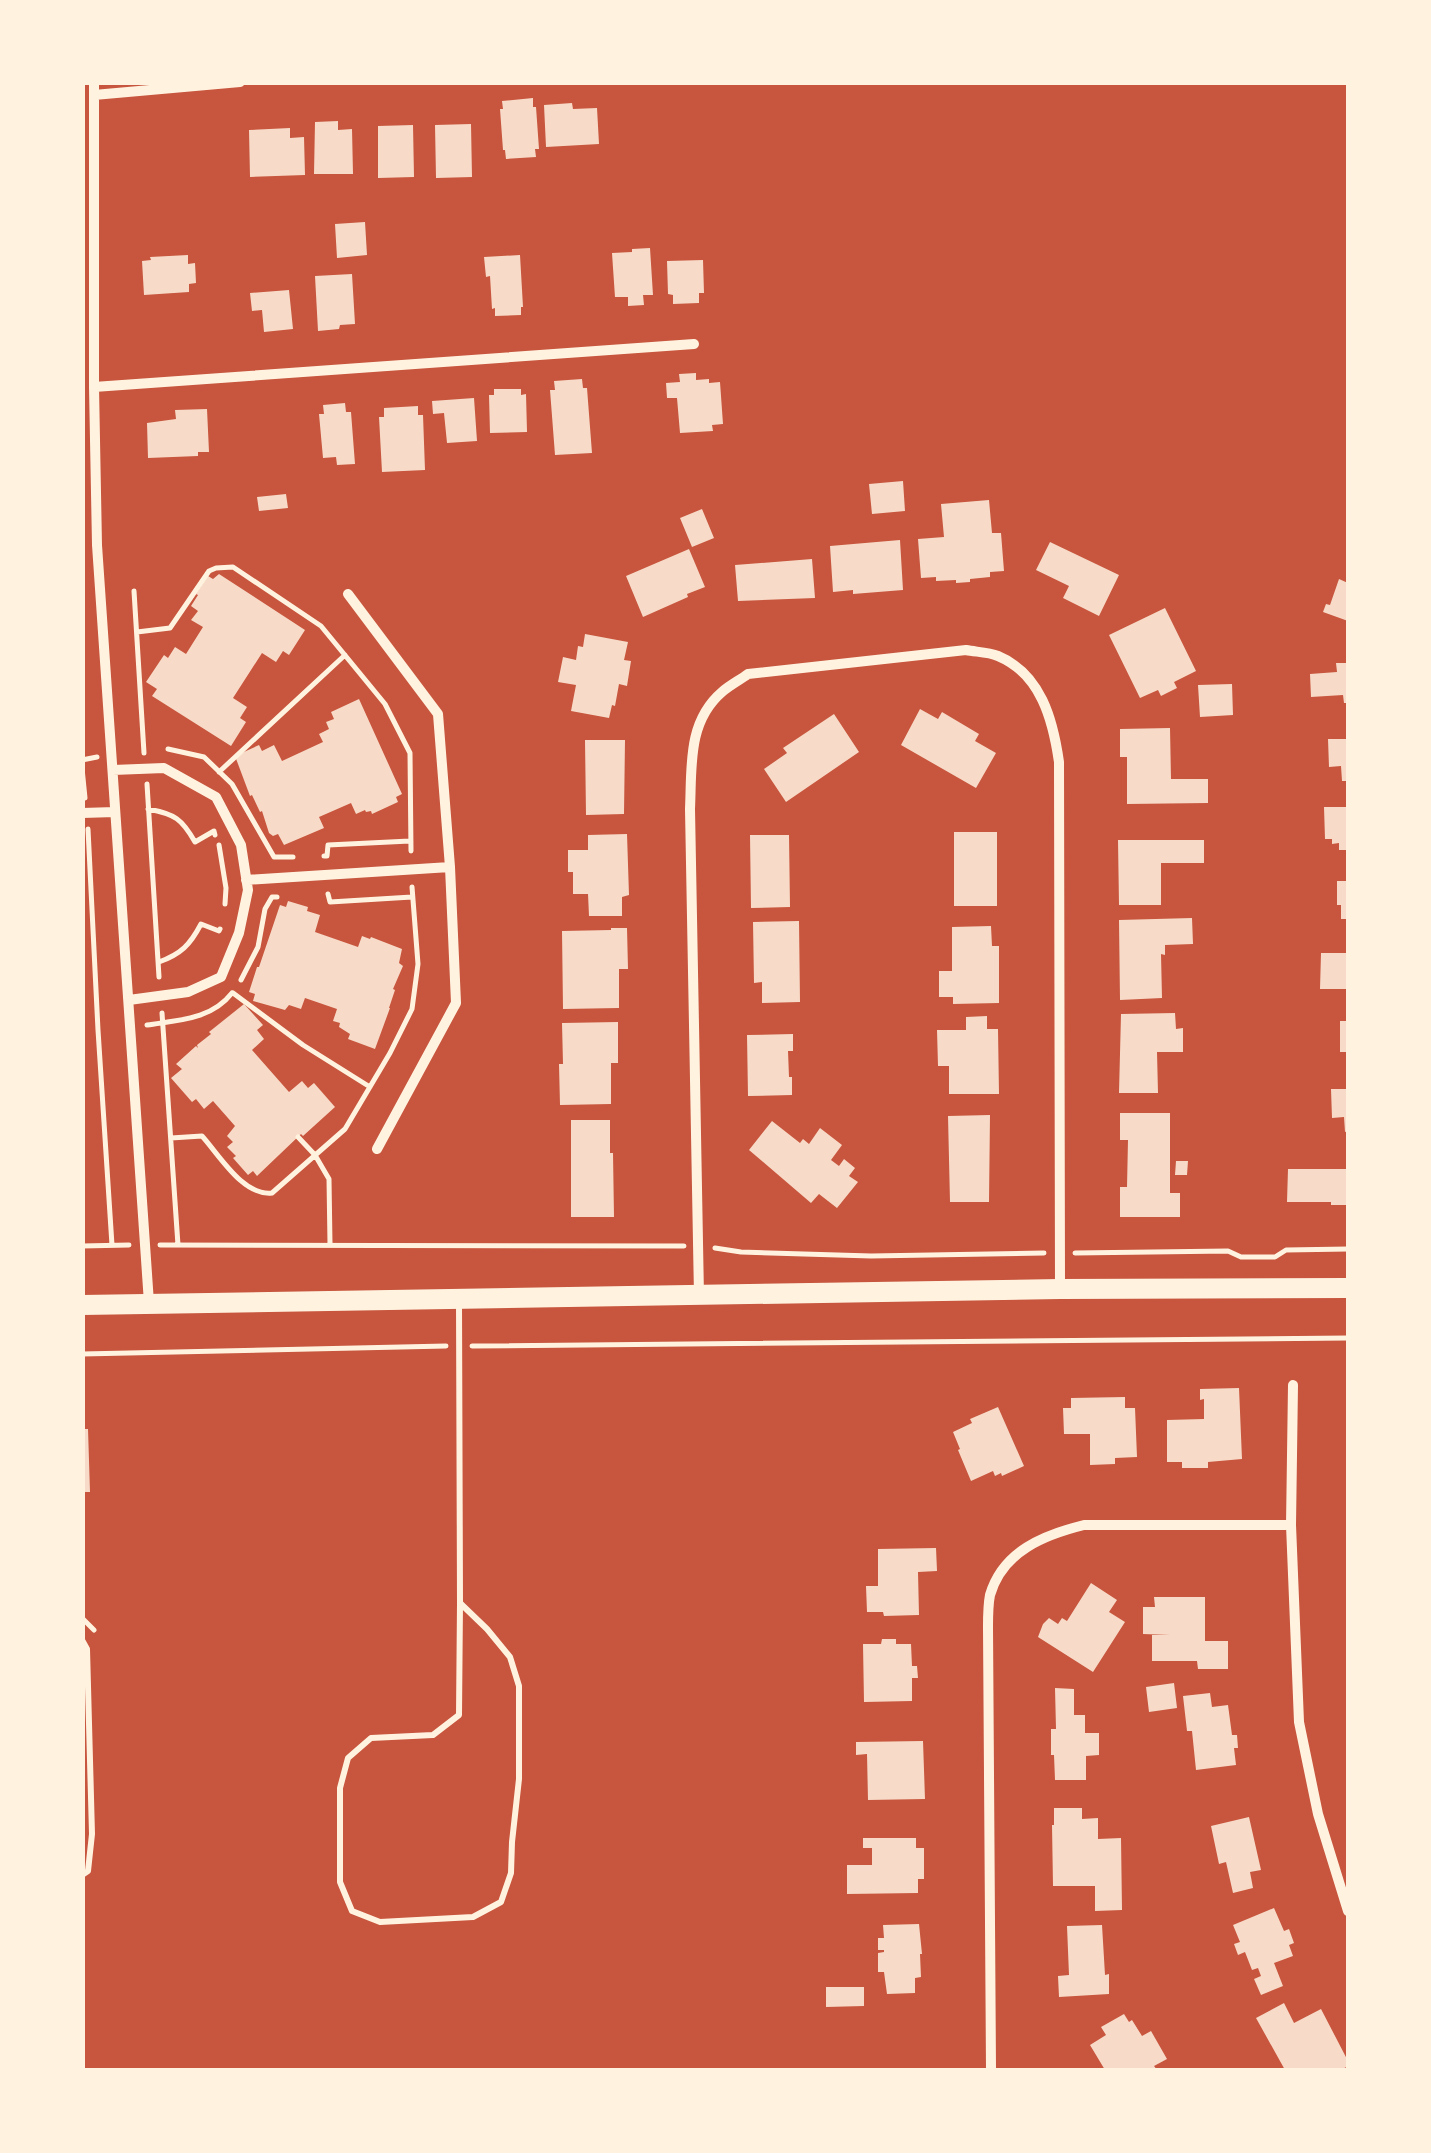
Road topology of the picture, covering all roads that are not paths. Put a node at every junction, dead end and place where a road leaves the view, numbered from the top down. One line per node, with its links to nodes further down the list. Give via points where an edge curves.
1 (94, 82): 3 (street)
2 (240, 82): 3 (street)
3 (94, 95): 5 (street)
4 (694, 344): 5 (street)
5 (94, 387): 6 (street)
6 (97, 545): 7 (street); 9 (street)
7 (82, 546)
8 (348, 594): 12 (street, via 438,714)
9 (112, 770): 10 (street); 13 (street, via 164,768 216,797 241,845)
10 (116, 812): 11 (street); 14 (street)
11 (85, 813)
12 (450, 866): 13 (street); 15 (street, via 456,1003)
13 (246, 880): 14 (street, via 239,933 221,977 188,992)
14 (128, 1000): 20 (street)
15 (377, 1149)
16 (1348, 1288): 17 (main road)
17 (1060, 1290): 18 (main road); 18 (street, via 1054,730 1044,700 1024,674 998,656 966,650 748,674 721,692 701,718 692,748 690,809)
18 (699, 1296): 19 (main road)
19 (459, 1300): 20 (main road); 24 (lane)
20 (150, 1304): 21 (main road)
21 (82, 1305)
22 (1293, 1386): 23 (street)
23 (1292, 1524): 27 (street, via 1299,1722); 28 (street, via 1084,1526 1026,1546 1004,1568 990,1596 988,1628)
24 (460, 1603): 24 (lane, via 458,1714 433,1735 371,1738 348,1758 340,1788 340,1882 352,1911 380,1922 473,1917 501,1902 511,1873 519,1686 510,1657)
25 (82, 1640): 26 (lane, via 92,1834)
26 (82, 1875)
27 (1348, 1911)
28 (991, 2070)

